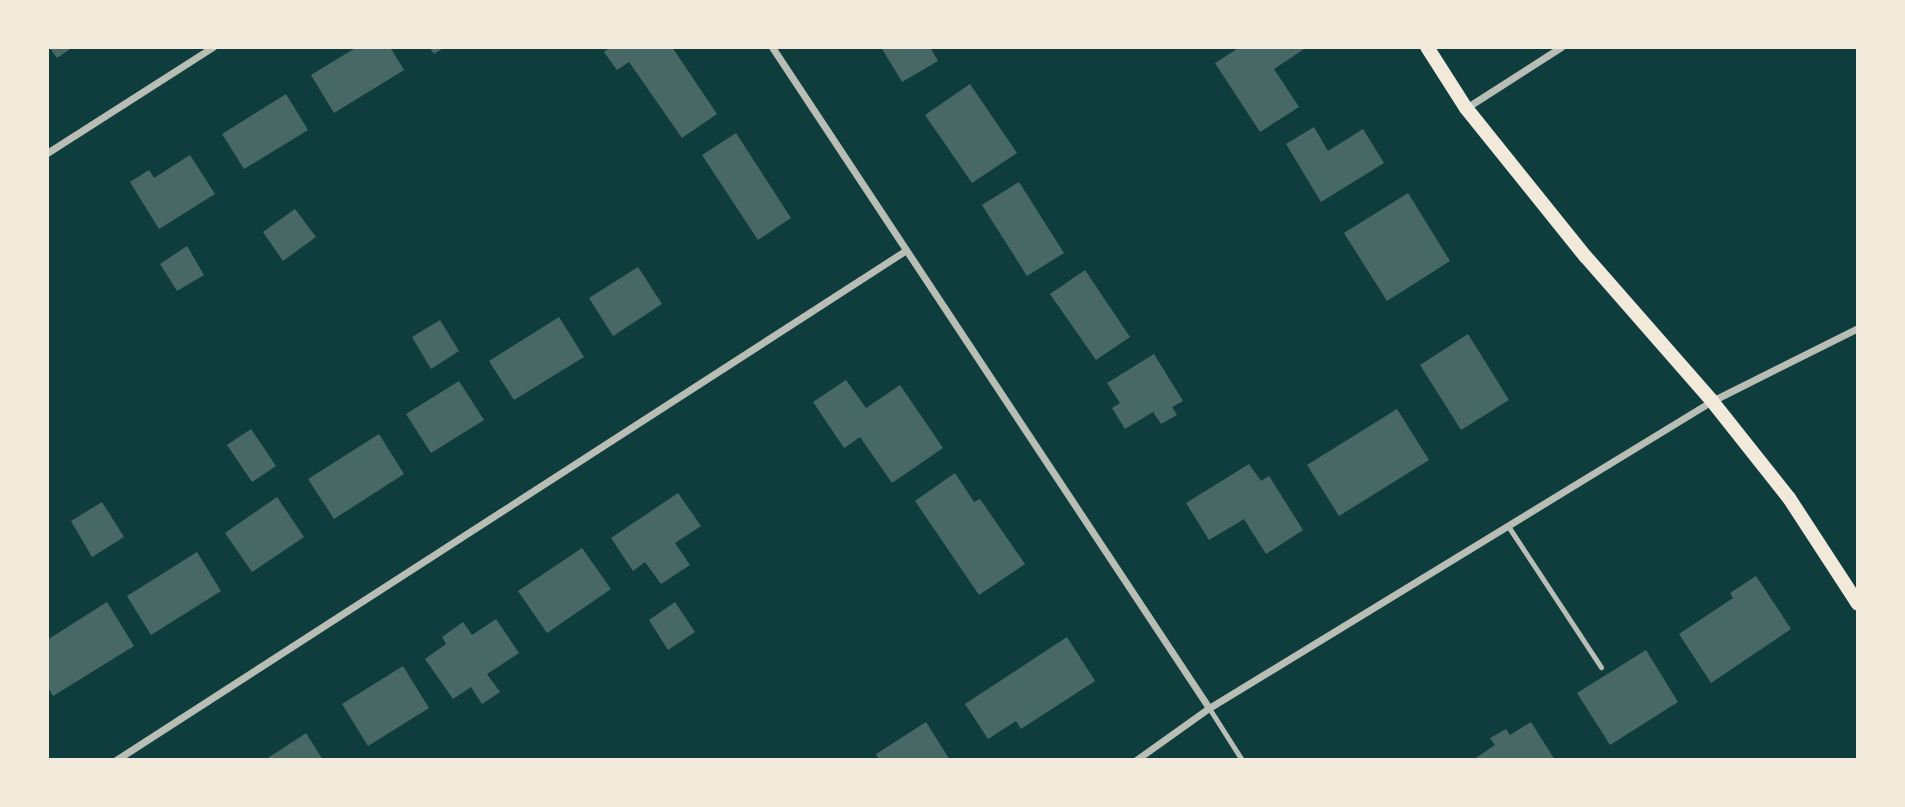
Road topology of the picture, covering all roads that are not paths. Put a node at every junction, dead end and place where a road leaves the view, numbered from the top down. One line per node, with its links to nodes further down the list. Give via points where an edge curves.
1 (213, 47): 6 (street)
2 (772, 47): 7 (street)
3 (1427, 47): 5 (main road)
4 (1561, 47): 5 (street)
5 (1466, 108): 9 (main road, via 1586,257)
6 (47, 153)
7 (905, 251): 13 (street); 14 (street)
8 (1858, 328): 9 (street)
9 (1712, 401): 10 (street); 11 (main road, via 1789,498)
10 (1508, 526): 12 (lane); 13 (street)
11 (1858, 604)
12 (1601, 667)
13 (1209, 708): 15 (street); 16 (lane)
14 (116, 760)
15 (1136, 760)
16 (1242, 760)

